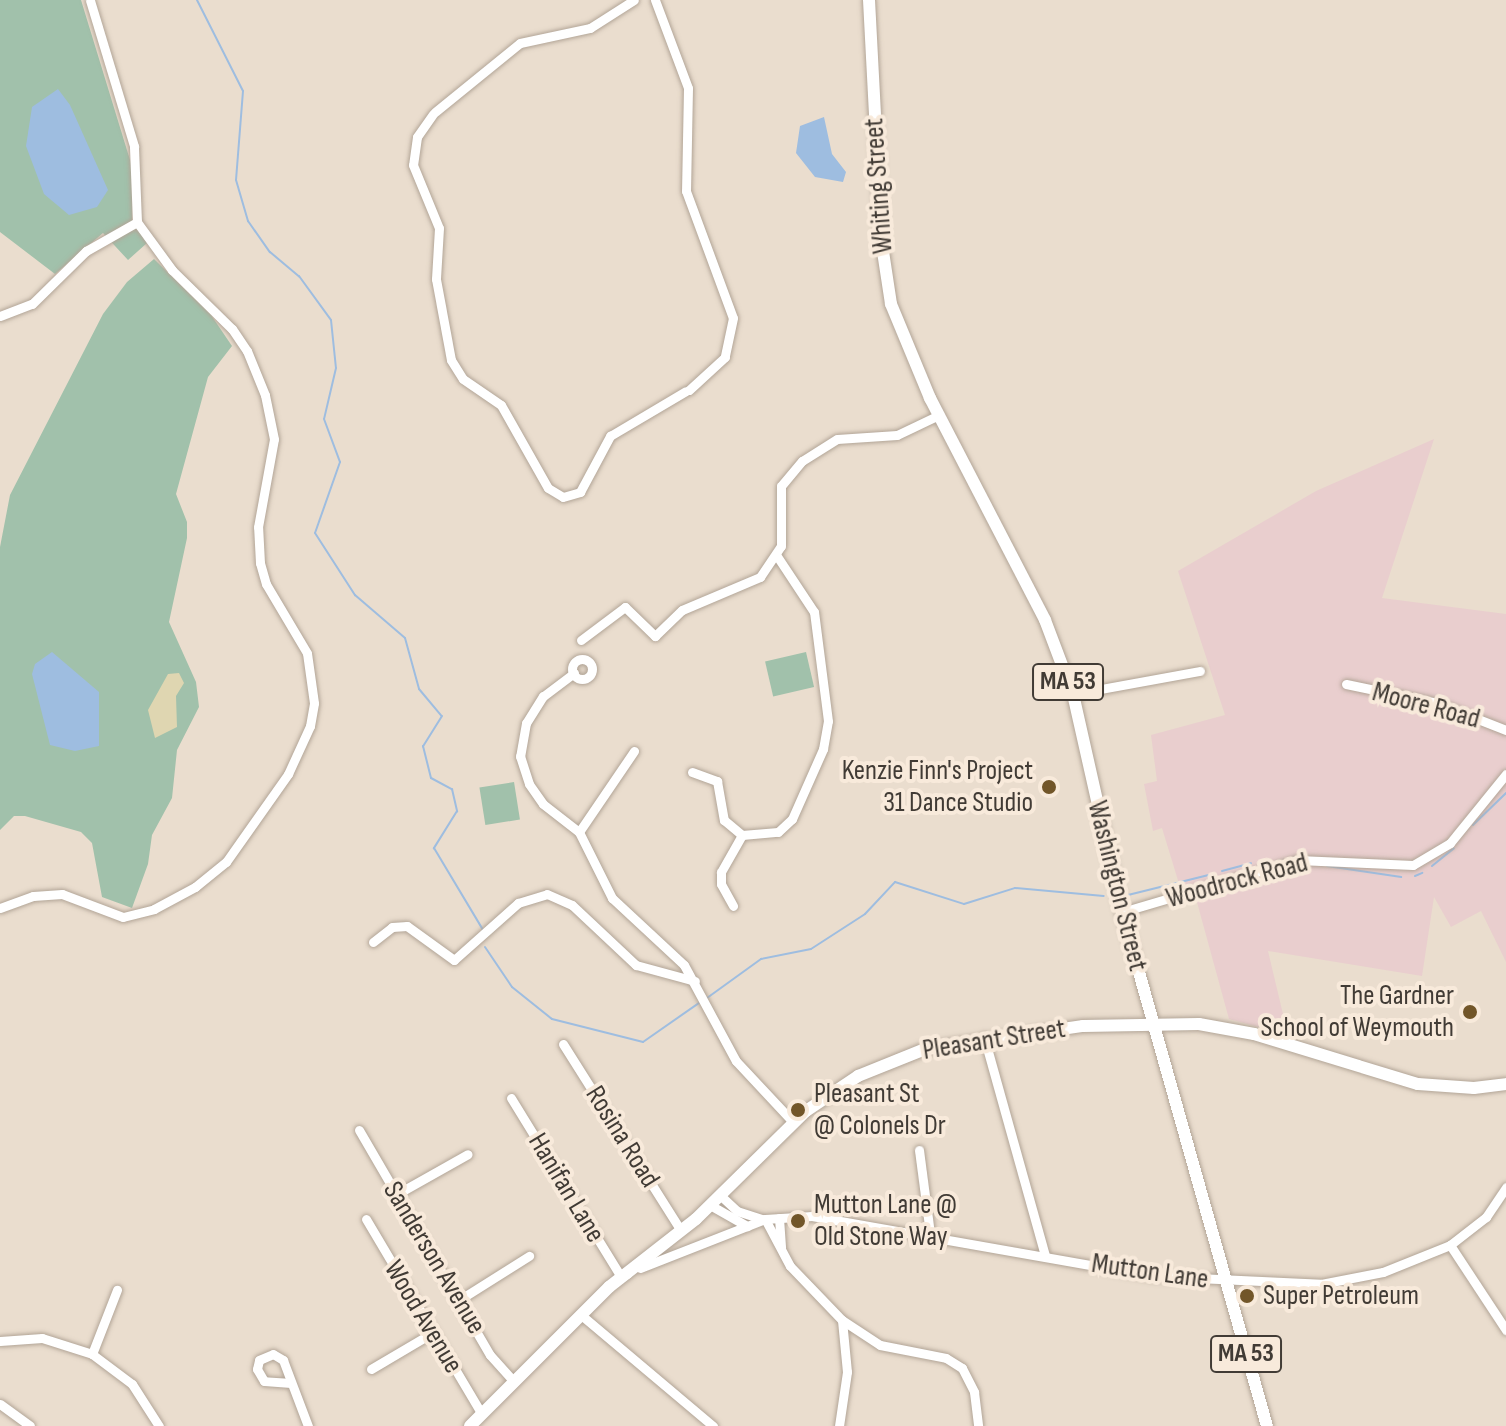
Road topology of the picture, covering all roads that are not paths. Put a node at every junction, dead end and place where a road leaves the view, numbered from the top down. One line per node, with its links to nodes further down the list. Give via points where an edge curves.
1 (90, 0): 5 (street, via 134,146)
2 (634, 0): 3 (street, via 590,28 520,43 434,113 417,137 413,165 439,228 436,279 451,360 463,379 501,405 548,488 563,497 580,492 610,436 687,390 725,357 733,318 686,191 688,88)
3 (655, 0)
4 (869, 0): 7 (main road, Whiting Street / MA 53, via 885,266 891,304)
5 (137, 222): 6 (street, via 86,251 32,304); 22 (street, via 172,270 232,329 259,376 274,439 258,527 260,563 266,584 307,653 314,688 310,726 288,774 243,841 216,872 175,900 123,917 62,894 33,896)
6 (0, 316)
7 (915, 367): 8 (main road, Washington Street / MA 53)
8 (939, 415): 9 (street, via 897,435 842,437 806,457 779,492 782,537); 14 (main road, Washington Street / MA 53, via 1033,594)
9 (777, 556): 10 (street, via 760,577 682,610 655,636 625,607); 20 (street, via 814,612 828,721 823,749 792,819 778,832)
10 (581, 640)
11 (1200, 671): 14 (street)
12 (574, 673): 19 (street, via 533,709 520,756 532,791)
13 (1346, 684): 15 (street, Moore Road, via 1437,703)
14 (1073, 694): 23 (main road, Washington Street / MA 53)
15 (1506, 730)
16 (634, 751): 19 (street)
17 (692, 772): 20 (street, via 717,781 724,820)
18 (1506, 774): 23 (street, Woodrock Road, via 1450,843 1426,860 1399,867 1298,860)
19 (579, 832): 25 (street, via 612,898)
20 (742, 835): 21 (street, via 721,872)
21 (733, 906)
22 (0, 908)
23 (1122, 912): 26 (main road, Washington Street / MA 53)
24 (373, 942): 25 (street, via 392,927 407,926 454,960 518,903 547,894 572,905 636,965)
25 (695, 981): 31 (street, via 736,1061)
26 (1153, 1022): 27 (main road, Pleasant Street); 29 (main road, Pleasant Street, via 1233,1029 1418,1084); 50 (main road, Washington Street / MA 53)
27 (984, 1037): 31 (main road, Pleasant Street, via 889,1061 849,1081); 48 (street)
28 (563, 1044): 43 (street, Rosina Road)
29 (1506, 1084)
30 (511, 1098): 49 (street, Hanifan Lane)
31 (793, 1122): 37 (main road, Pleasant Street)
32 (359, 1130): 36 (street, Sanderson Avenue)
33 (919, 1150): 44 (street)
34 (468, 1154): 36 (street)
35 (1506, 1187): 45 (street, Mutton Lane, via 1486,1217)
36 (397, 1194): 52 (street, Sanderson Avenue)
37 (721, 1196): 38 (main road, Pleasant Street); 41 (street, Mutton Lane, via 742,1214)
38 (710, 1205): 42 (street); 43 (main road, Pleasant Street)
39 (779, 1218): 41 (street, Mutton Lane); 44 (street, Mutton Lane, via 842,1218); 46 (street)
40 (366, 1219): 56 (street, Wood Avenue)
41 (765, 1219): 42 (street, Mutton Lane); 46 (street)
42 (747, 1226): 49 (street, Mutton Lane)
43 (681, 1231): 49 (main road, Pleasant Street)
44 (930, 1234): 48 (street, Mutton Lane)
45 (1450, 1245): 50 (street, Mutton Lane, via 1404,1265 1344,1281); 55 (street)
46 (781, 1252): 54 (street)
47 (529, 1256): 52 (street)
48 (1045, 1256): 50 (street, Mutton Lane)
49 (621, 1277): 53 (main road, Pleasant Street)
50 (1225, 1283): 71 (main road, Washington Street / MA 53)
51 (117, 1290): 58 (street)
52 (459, 1300): 60 (street, Sanderson Avenue, via 497,1366)
53 (580, 1314): 60 (main road, Pleasant Street); 68 (street)
54 (842, 1320): 69 (street, via 847,1372); 70 (street, via 891,1349 954,1361 974,1392)
55 (1506, 1330)
56 (432, 1333): 59 (street); 63 (street, Wood Avenue)
57 (0, 1341): 58 (street, via 42,1338)
58 (92, 1354): 65 (street, via 132,1384)
59 (371, 1369)
60 (514, 1382): 63 (main road, Pleasant Street)
61 (291, 1383): 66 (street)
62 (0, 1404): 64 (street)
63 (482, 1414): 67 (main road, Pleasant Street)
64 (30, 1426)
65 (159, 1426)
66 (308, 1426)
67 (470, 1426)
68 (713, 1426)
69 (839, 1426)
70 (978, 1426)
71 (1267, 1426)

